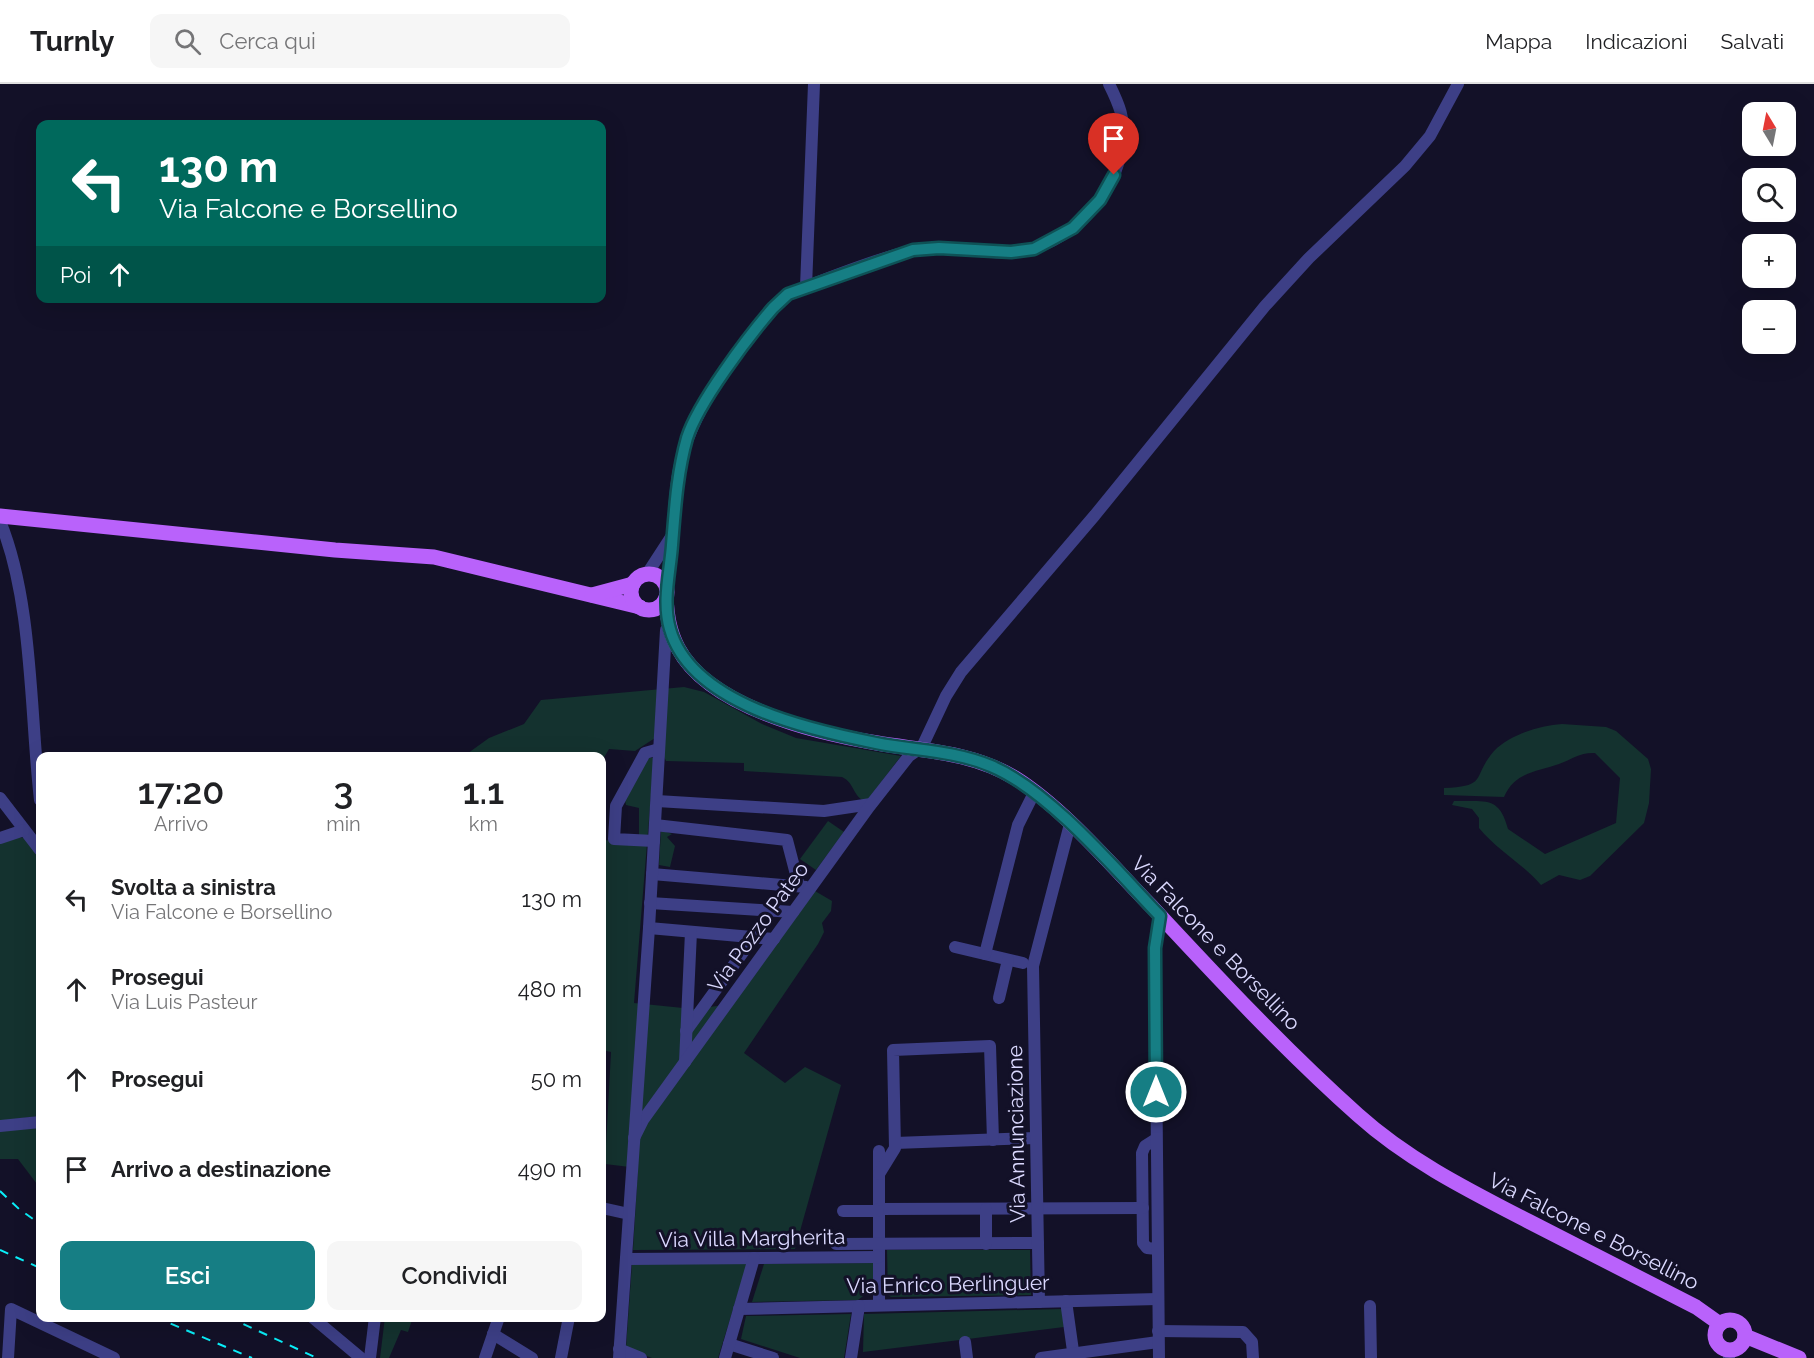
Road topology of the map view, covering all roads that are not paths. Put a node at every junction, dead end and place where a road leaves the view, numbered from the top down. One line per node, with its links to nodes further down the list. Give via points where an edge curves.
1 (814, 84): 4 (street)
2 (1109, 84): 4 (street, via 1123,119 1120,158 1100,200 1073,228 1034,249 913,250)
3 (1458, 84): 14 (street, via 1430,136 1405,166 1308,258 1265,306 1095,515 967,664 946,696)
4 (806, 287): 7 (street, via 788,294 773,308 698,413 679,470)
5 (0, 516): 11 (main road, via 335,550 434,556)
6 (0, 521): 16 (street, via 21,599)
7 (673, 533): 8 (street); 10 (street)
8 (647, 574): 9 (main road); 10 (main road, via 662,579)
9 (633, 584): 11 (main road); 12 (main road, via 631,594)
10 (666, 592): 12 (main road, via 656,609); 13 (main road, Via Falcone e Borsellino)
11 (591, 595): 12 (main road)
12 (643, 608): 13 (main road, Via Falcone e Borsellino)
13 (670, 634): 14 (main road, Via Falcone e Borsellino, via 706,680 750,706 827,732); 15 (street)
14 (922, 747): 17 (main road, Via Falcone e Borsellino, via 991,766); 20 (street, Via Pozzo Pateo, via 909,756)
15 (660, 749): 19 (street); 25 (street, via 645,753 615,810 614,839)
16 (36, 758)
17 (1034, 793): 21 (main road, Via Falcone e Borsellino); 37 (street, via 1018,825)
18 (0, 798): 23 (street)
19 (657, 801): 20 (street, via 812,811); 22 (street)
20 (871, 804): 28 (street, Via Pozzo Pateo)
21 (1070, 824): 31 (main road, Via Falcone e Borsellino); 39 (street, Via Annunciazione)
22 (655, 825): 25 (street); 28 (street, via 787,840)
23 (24, 830): 24 (street); 26 (street)
24 (0, 838)
25 (654, 841): 27 (street)
26 (36, 845)
27 (652, 874): 28 (street); 29 (street)
28 (805, 887): 30 (street, Via Pozzo Pateo)
29 (650, 903): 30 (street); 32 (street)
30 (793, 912): 35 (street, Via Pozzo Pateo)
31 (1160, 916): 47 (street, via 1155,948); 77 (main road, Via Falcone e Borsellino, via 1315,1075 1360,1117 1410,1155 1449,1180 1696,1307)
32 (649, 928): 33 (street); 45 (street)
33 (691, 932): 34 (street); 41 (street)
34 (754, 937): 35 (street); 41 (street, Via Pozzo Pateo)
35 (774, 939): 42 (street, Via Pozzo Pateo)
36 (955, 947): 37 (street)
37 (985, 954): 38 (street)
38 (1008, 960): 39 (street); 40 (street)
39 (1028, 965): 46 (street, Via Annunciazione)
40 (999, 998)
41 (686, 1031): 42 (street)
42 (685, 1062): 45 (street, Via Pozzo Pateo)
43 (36, 1122): 44 (street)
44 (0, 1126)
45 (634, 1137): 58 (street)
46 (1035, 1138): 48 (street); 55 (street, Via Annunciazione)
47 (1156, 1139): 52 (street, via 1142,1153); 62 (street)
48 (993, 1140): 49 (street); 49 (street, via 990,1046 893,1050)
49 (895, 1143): 51 (street)
50 (879, 1151): 51 (street)
51 (879, 1174): 56 (street)
52 (1143, 1208): 55 (street); 62 (street, via 1144,1246)
53 (606, 1209): 58 (street)
54 (986, 1209): 55 (street); 56 (street); 61 (street)
55 (1037, 1209): 59 (street, Via Annunciazione)
56 (878, 1210): 57 (street); 63 (street)
57 (843, 1212)
58 (629, 1214): 65 (street)
59 (1038, 1243): 61 (street, Via Villa Margherita); 68 (street, Via Annunciazione)
60 (836, 1244): 63 (street, Via Villa Margherita)
61 (986, 1244): 63 (street, Via Villa Margherita)
62 (1157, 1249): 66 (street)
63 (879, 1250): 64 (street, Via Villa Margherita); 69 (street)
64 (754, 1258): 65 (street, Via Villa Margherita); 72 (street)
65 (626, 1259): 84 (street)
66 (1158, 1299): 67 (street, Via Enrico Berlinguer); 79 (street)
67 (1066, 1301): 68 (street, Via Enrico Berlinguer); 86 (street)
68 (1039, 1302): 69 (street, Via Enrico Berlinguer)
69 (879, 1305): 70 (street, Via Enrico Berlinguer)
70 (859, 1306): 72 (street, Via Enrico Berlinguer); 97 (street)
71 (1370, 1306): 102 (street)
72 (739, 1309): 82 (street)
73 (318, 1322): 89 (street)
74 (374, 1322): 90 (street)
75 (497, 1322): 78 (street)
76 (568, 1322): 93 (street)
77 (1720, 1324): 80 (main road, via 1735,1321 1743,1327); 85 (main road, via 1715,1337)
78 (493, 1334): 91 (street); 92 (street)
79 (1158, 1336): 86 (street); 100 (street); 101 (street, via 1243,1332 1252,1342)
80 (1745, 1336): 85 (main road); 103 (main road)
81 (965, 1342): 98 (street)
82 (729, 1344): 95 (street); 96 (street)
83 (95, 1354): 87 (street, via 11,1309); 88 (street)
84 (619, 1354): 94 (street)
85 (1729, 1354)
86 (1073, 1356): 99 (street)
87 (8, 1358)
88 (114, 1358)
89 (361, 1358)
90 (370, 1358)
91 (484, 1358)
92 (532, 1358)
93 (561, 1358)
94 (641, 1358)
95 (725, 1358)
96 (773, 1358)
97 (851, 1358)
98 (967, 1358)
99 (1041, 1358)
100 (1158, 1358)
101 (1253, 1358)
102 (1371, 1358)
103 (1799, 1358)

